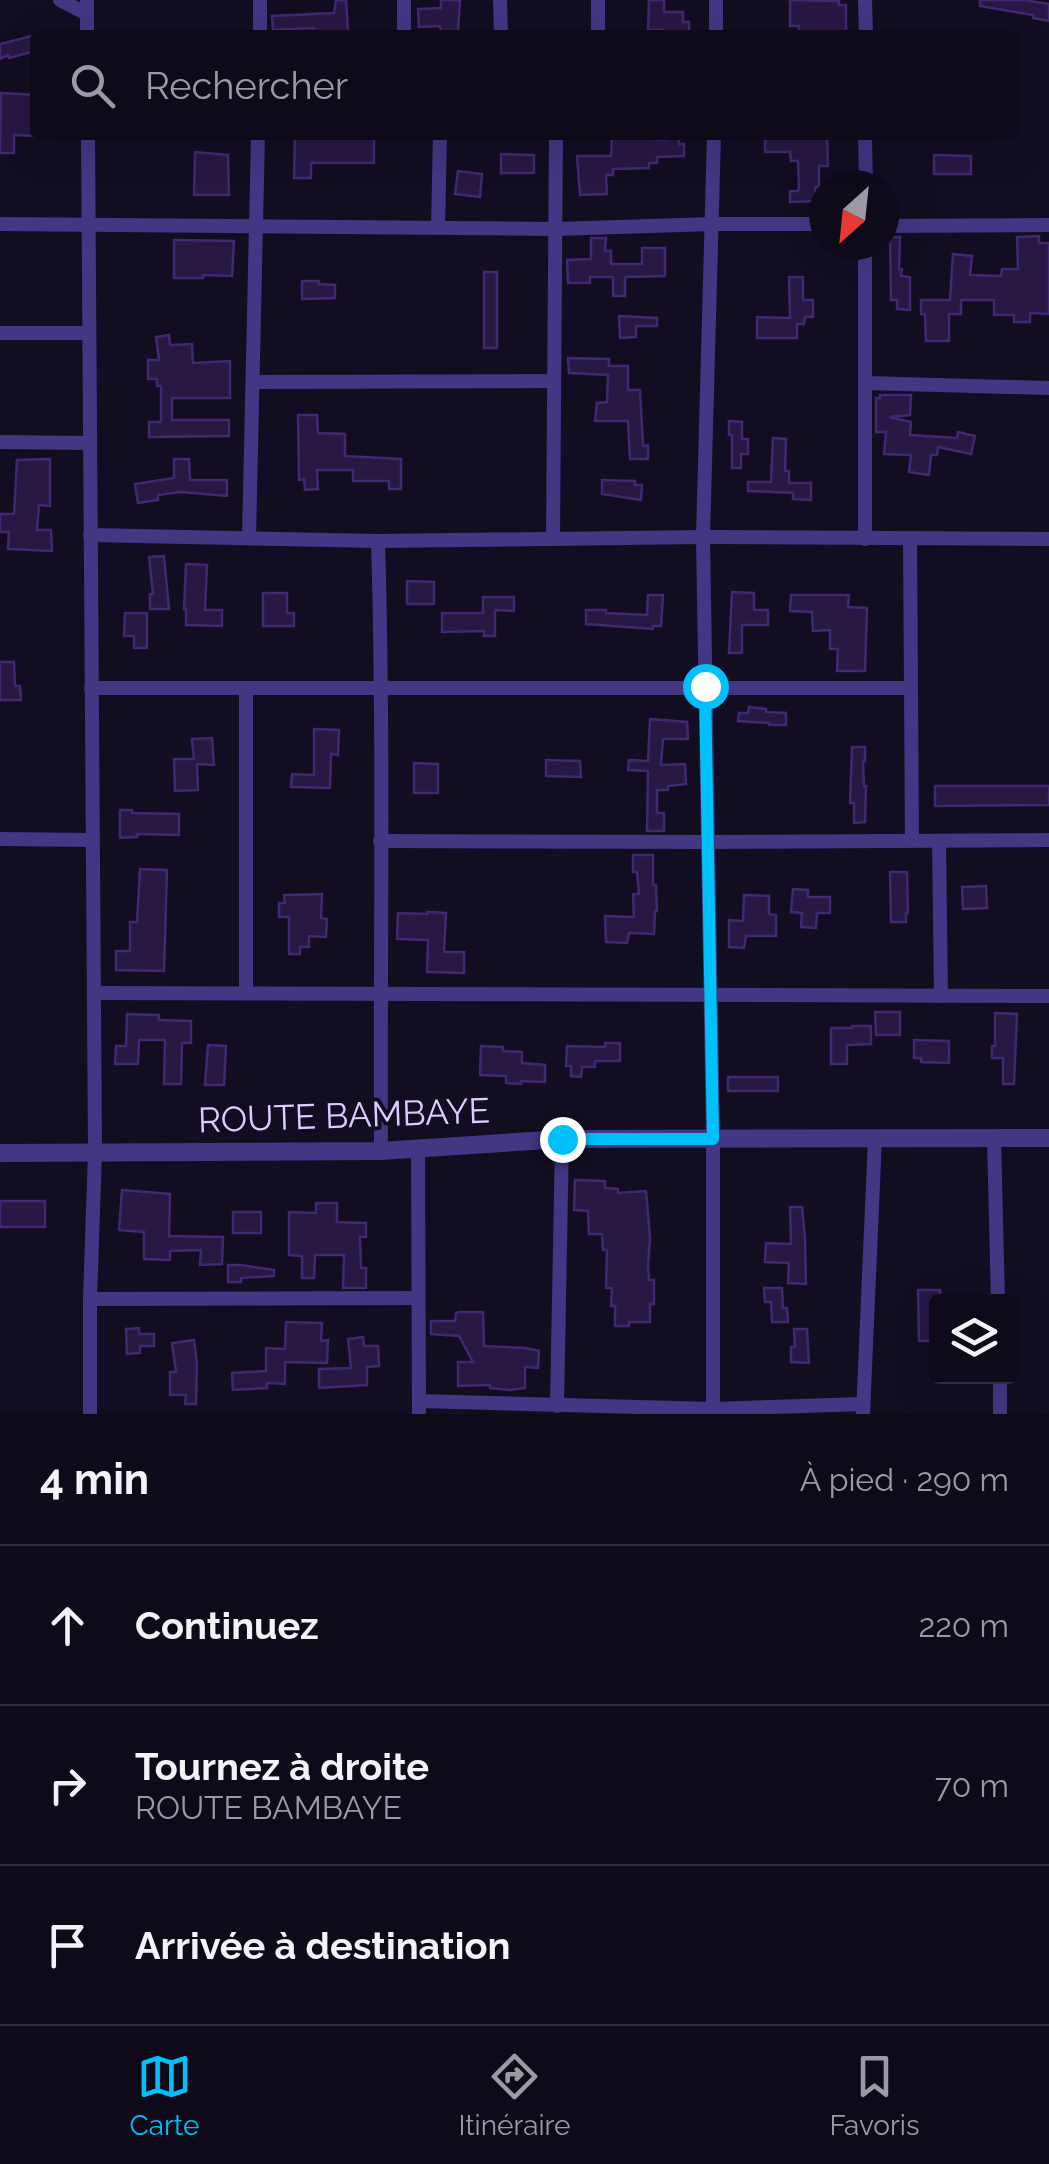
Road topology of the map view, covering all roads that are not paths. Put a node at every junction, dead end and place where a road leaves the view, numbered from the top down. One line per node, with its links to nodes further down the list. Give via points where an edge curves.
1 (60, 0): 8 (street)
2 (260, 0): 9 (street)
3 (404, 0): 10 (street)
4 (500, 0): 11 (street)
5 (598, 0): 12 (street)
6 (716, 0): 13 (street)
7 (865, 0): 14 (street)
8 (87, 7)
9 (260, 30)
10 (404, 30)
11 (501, 30)
12 (598, 30)
13 (716, 30)
14 (866, 30)
15 (88, 140): 26 (street)
16 (258, 140): 28 (street)
17 (440, 140): 29 (street)
18 (556, 140): 30 (street)
19 (714, 140): 23 (street)
20 (866, 140): 21 (street)
21 (866, 170)
22 (0, 224): 26 (street)
23 (712, 224): 24 (street); 30 (street); 42 (street)
24 (809, 224)
25 (1049, 225): 27 (street)
26 (88, 226): 28 (street); 33 (street)
27 (899, 226)
28 (256, 227): 29 (street); 35 (street)
29 (438, 228): 30 (street)
30 (555, 229): 34 (street)
31 (866, 260): 36 (street)
32 (0, 333): 33 (street)
33 (89, 333): 39 (street)
34 (554, 381): 35 (street); 43 (street)
35 (253, 382): 41 (street)
36 (866, 383): 37 (street); 44 (street)
37 (1049, 388)
38 (0, 442): 39 (street)
39 (90, 442): 40 (street)
40 (90, 535): 41 (street); 49 (street)
41 (249, 538): 47 (street)
42 (703, 538): 43 (street); 44 (street); 48 (street)
43 (553, 539): 47 (street)
44 (865, 539): 45 (street)
45 (910, 539): 46 (street); 52 (street)
46 (1049, 540)
47 (378, 541): 51 (street)
48 (705, 686): 51 (street); 52 (street); 59 (street)
49 (92, 688): 50 (street); 54 (street)
50 (246, 688): 51 (street); 61 (street)
51 (382, 688): 55 (street)
52 (911, 688): 57 (street)
53 (0, 840): 54 (street)
54 (93, 840): 60 (street)
55 (380, 840): 59 (street); 62 (street)
56 (1049, 840): 58 (street)
57 (912, 841): 58 (street); 59 (street)
58 (939, 841): 64 (street)
59 (707, 842): 63 (street)
60 (94, 993): 61 (street); 72 (street)
61 (246, 993): 62 (street)
62 (380, 994): 63 (street); 73 (street)
63 (709, 995): 64 (street); 70 (street)
64 (941, 996): 65 (street)
65 (1049, 996)
66 (875, 1138): 67 (street, ROUTE BAMBAYE); 70 (street, ROUTE BAMBAYE); 81 (street)
67 (994, 1138): 68 (street, ROUTE BAMBAYE); 75 (street)
68 (1049, 1138)
69 (562, 1139): 70 (street, ROUTE BAMBAYE); 71 (street, ROUTE BAMBAYE); 79 (street)
70 (713, 1139): 82 (street)
71 (418, 1149): 73 (street, ROUTE BAMBAYE); 76 (street)
72 (95, 1152): 73 (street, ROUTE BAMBAYE); 74 (street, ROUTE BAMBAYE); 77 (street)
73 (381, 1152)
74 (0, 1153)
75 (998, 1294)
76 (418, 1298): 77 (street); 80 (street)
77 (90, 1299): 83 (street)
78 (1000, 1384): 84 (street)
79 (557, 1406): 80 (street); 82 (street)
80 (419, 1408)
81 (862, 1409): 82 (street)
82 (713, 1412)
83 (90, 1414)
84 (1000, 1414)

